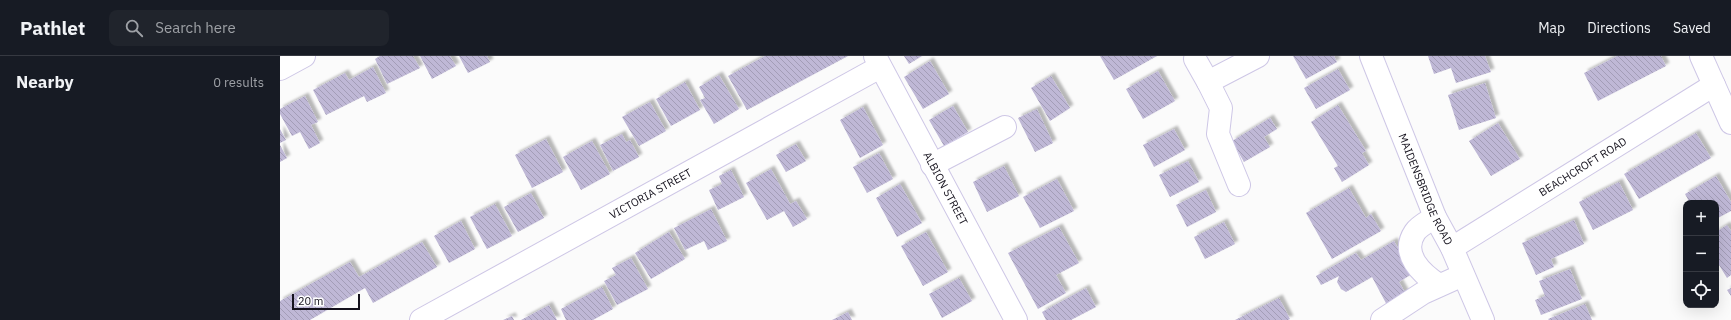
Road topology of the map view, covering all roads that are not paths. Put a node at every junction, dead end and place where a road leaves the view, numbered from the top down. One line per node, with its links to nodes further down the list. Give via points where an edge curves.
1 (304, 56): 7 (street)
2 (1258, 56): 8 (street)
3 (1371, 56): 14 (street, MAIDENSBRIDGE ROAD)
4 (1701, 56): 9 (street)
5 (1195, 59): 8 (street)
6 (878, 61): 12 (street, ALBION STREET); 19 (street, VICTORIA STREET)
7 (280, 69)
8 (1208, 82): 13 (street, via 1221,108 1218,134)
9 (1714, 85): 10 (street); 15 (street, BEACHCROFT ROAD)
10 (1731, 123)
11 (1005, 127): 12 (street)
12 (932, 165): 18 (street, ALBION STREET)
13 (1239, 185)
14 (1435, 217): 15 (street, MAIDENSBRIDGE ROAD); 17 (street, via 1416,231 1410,243 1410,252 1416,266)
15 (1452, 248): 16 (street, MAIDENSBRIDGE ROAD)
16 (1463, 274): 17 (street); 21 (street, MAIDENSBRIDGE ROAD)
17 (1439, 286): 20 (street, via 1423,293)
18 (1011, 318)
19 (421, 320)
20 (1382, 320)
21 (1483, 320)

